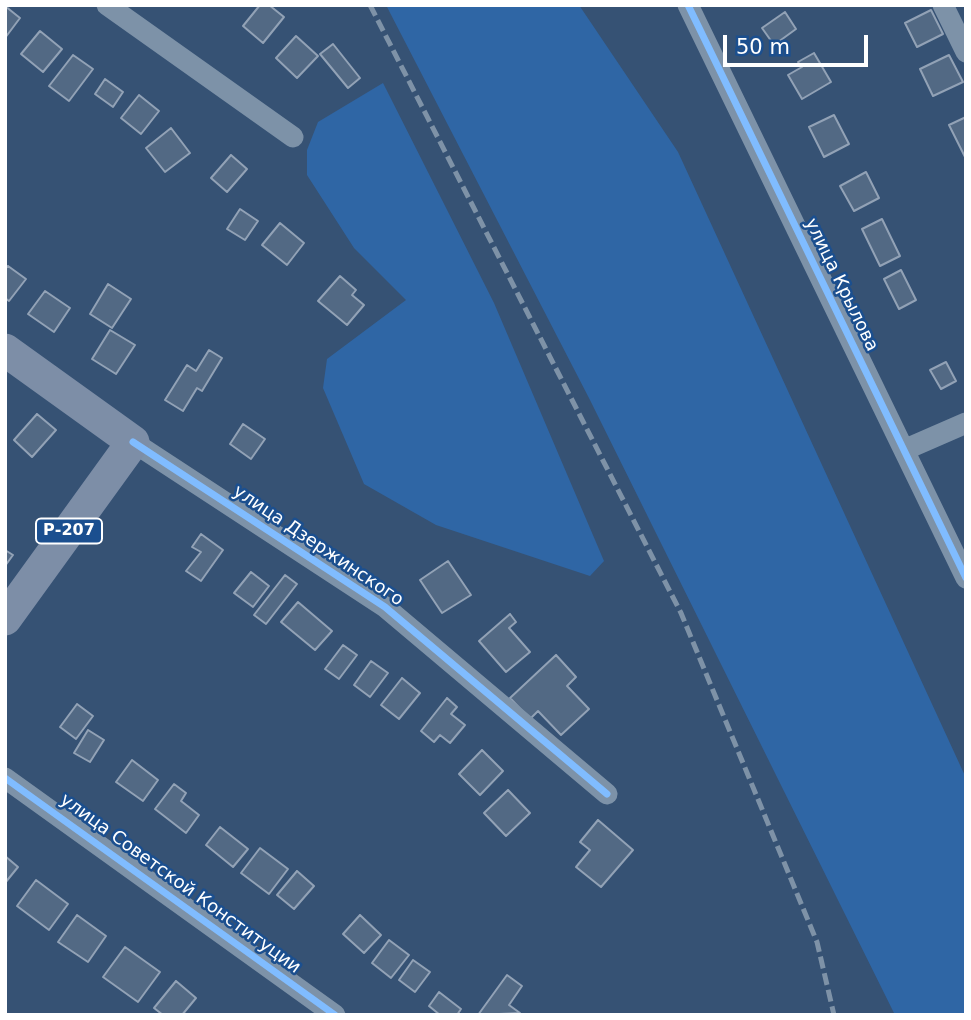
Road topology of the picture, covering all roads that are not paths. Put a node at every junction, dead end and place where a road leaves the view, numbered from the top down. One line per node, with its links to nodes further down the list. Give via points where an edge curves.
1 (107, 5): 5 (street)
2 (688, 5): 9 (street, улица Крылова)
3 (943, 5): 4 (street)
4 (966, 52)
5 (293, 137)
6 (5, 350): 8 (main road, улица Дзержинского)
7 (966, 423): 9 (street)
8 (134, 442): 11 (main road, Р-207); 13 (street, улица Дзержинского, via 385,607)
9 (904, 450): 10 (street, улица Крылова)
10 (966, 578)
11 (5, 619)
12 (5, 778): 14 (street, улица Советской Конституции)
13 (607, 794)
14 (335, 1015)

